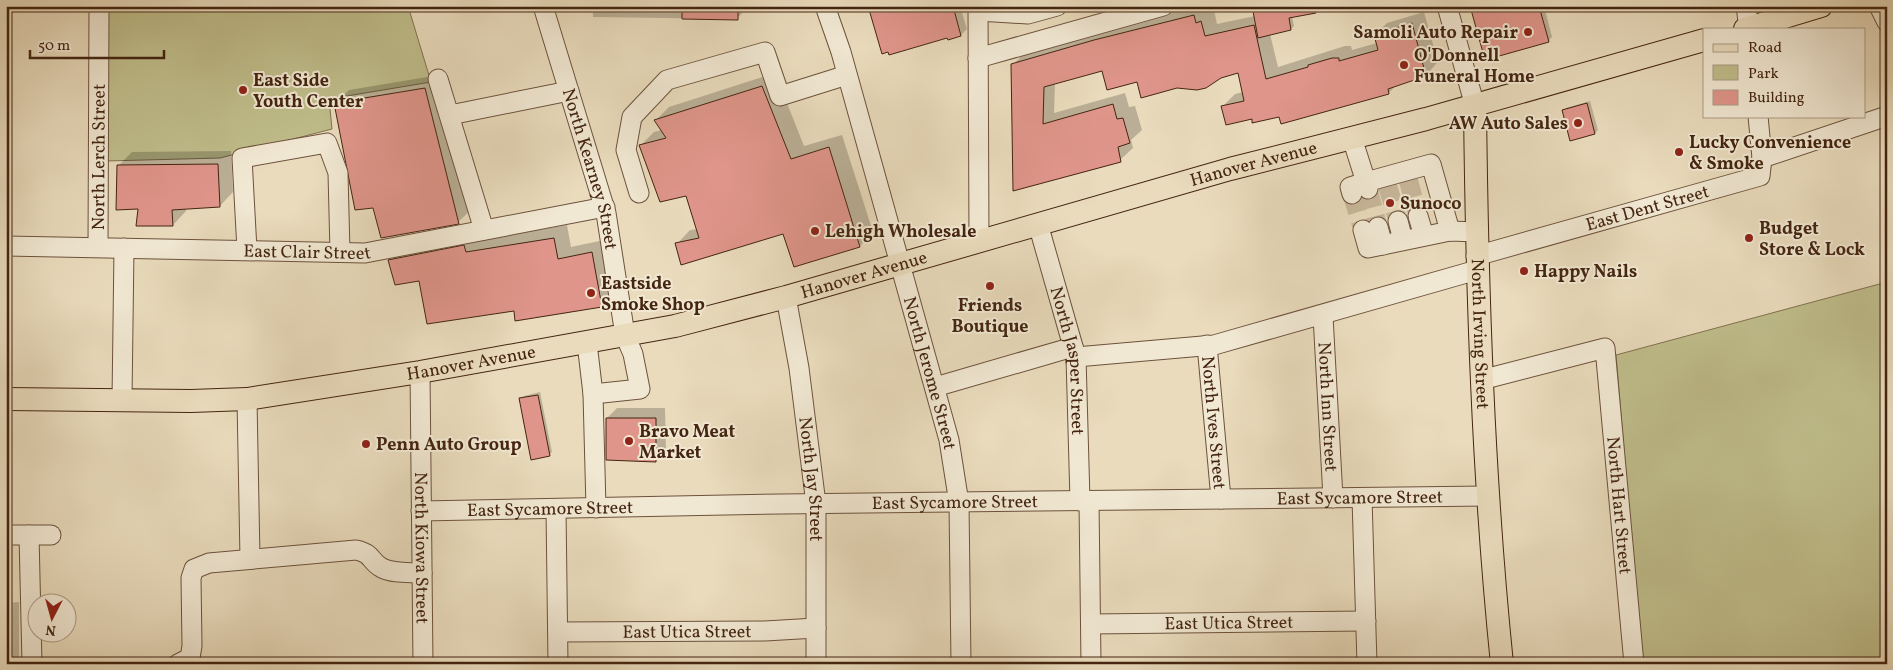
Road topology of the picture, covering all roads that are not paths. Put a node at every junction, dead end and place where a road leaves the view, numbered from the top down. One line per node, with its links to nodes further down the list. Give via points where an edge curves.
1 (99, 6): 36 (street, North Lerch Street)
2 (544, 6): 16 (street, North Kearney Street)
3 (825, 6): 14 (street, North Jerome Street)
4 (1057, 6): 9 (street, via 1028,14)
5 (1446, 6): 17 (street, North Irving Street)
6 (1822, 6): 11 (main road)
7 (1879, 6): 10 (street)
8 (1159, 7): 13 (street)
9 (984, 10): 13 (street)
10 (1887, 22)
11 (1747, 23)
12 (1703, 40): 17 (main road, Hanover Avenue)
13 (978, 58): 34 (street)
14 (847, 75): 23 (street, via 780,96 765,52 667,80 632,117 626,150); 41 (street, North Jerome Street)
15 (438, 79): 18 (street)
16 (569, 91): 18 (street); 24 (street, North Kearney Street)
17 (1475, 106): 21 (main road, Hanover Avenue); 31 (main road, North Irving Street)
18 (450, 115): 29 (street)
19 (1887, 116): 22 (street)
20 (1758, 118): 22 (street)
21 (1352, 138): 27 (main road, Hanover Avenue); 30 (street, via 1362,188 1407,175 1431,164)
22 (1762, 158): 40 (street, East Dent Street, via 1760,176)
23 (639, 193)
24 (605, 207): 29 (street, East Clair Street); 44 (street, North Kearney Street)
25 (1418, 216): 32 (street)
26 (1398, 221): 33 (street)
27 (1038, 224): 34 (main road, Hanover Avenue); 47 (street, North Jasper Street)
28 (1370, 229): 33 (street, via 1368,248)
29 (484, 230): 39 (street, East Clair Street, via 365,253)
30 (1450, 231): 31 (street); 32 (street)
31 (1476, 232): 40 (main road, North Irving Street)
32 (1424, 236): 33 (street)
33 (1403, 240)
34 (979, 241): 41 (main road, Hanover Avenue)
35 (6, 246): 36 (street, East Clair Street)
36 (98, 247): 37 (street, East Clair Street)
37 (124, 248): 38 (street, East Clair Street); 54 (street)
38 (247, 250): 39 (street, East Clair Street); 39 (street, via 242,158 327,143 338,173)
39 (340, 252)
40 (1476, 263): 43 (street, East Dent Street); 49 (main road, North Irving Street)
41 (901, 264): 42 (main road, Hanover Avenue); 50 (street, North Jerome Street)
42 (786, 297): 44 (main road, Hanover Avenue, via 675,326); 61 (street, North Jay Street, via 800,368)
43 (1323, 316): 46 (street, East Dent Street); 56 (street, North Inn Street)
44 (625, 335): 45 (main road, Hanover Avenue); 51 (street, North Kearney Street, via 633,354 640,389)
45 (587, 343): 48 (main road, Hanover Avenue); 51 (street)
46 (1207, 346): 47 (street, East Dent Street); 58 (street, North Ives Street)
47 (1075, 352): 50 (street, East Dent Street); 59 (street, North Jasper Street)
48 (420, 372): 53 (main road, Hanover Avenue); 64 (street, North Kiowa Street)
49 (1481, 380): 55 (main road, North Irving Street); 83 (street, North Hart Street, via 1605,348)
50 (935, 387): 60 (street, North Jerome Street, via 949,440)
51 (593, 394): 63 (street)
52 (6, 399): 54 (main road, Hanover Avenue)
53 (247, 399): 54 (main road, Hanover Avenue); 68 (street)
54 (122, 400)
55 (1488, 496): 57 (street, East Sycamore Street); 82 (main road, North Irving Street)
56 (1333, 498): 57 (street, East Sycamore Street); 58 (street, East Sycamore Street)
57 (1362, 498): 70 (street)
58 (1221, 499): 59 (street, East Sycamore Street)
59 (1084, 501): 60 (street, East Sycamore Street); 71 (street, North Jasper Street)
60 (959, 502): 61 (street, East Sycamore Street); 79 (street, North Jerome Street)
61 (816, 504): 63 (street, East Sycamore Street); 72 (street, North Jay Street)
62 (556, 508): 63 (street, East Sycamore Street); 64 (street, East Sycamore Street); 73 (street)
63 (596, 508)
64 (421, 511): 69 (street, North Kiowa Street)
65 (51, 534): 67 (street)
66 (6, 535): 67 (street)
67 (29, 535): 74 (street)
68 (250, 559): 69 (street, via 356,550 368,552 380,567 393,572); 75 (street, via 209,563 194,569 191,578 190,658)
69 (422, 573): 76 (street, North Kiowa Street)
70 (1366, 621): 71 (street, East Utica Street); 81 (street)
71 (1091, 624): 80 (street, North Jasper Street)
72 (816, 628): 73 (street, East Utica Street); 78 (street, North Jay Street)
73 (558, 632): 77 (street)
74 (32, 664)
75 (178, 664)
76 (423, 664)
77 (558, 664)
78 (816, 664)
79 (961, 664)
80 (1091, 664)
81 (1367, 664)
82 (1502, 664)
83 (1634, 664)

